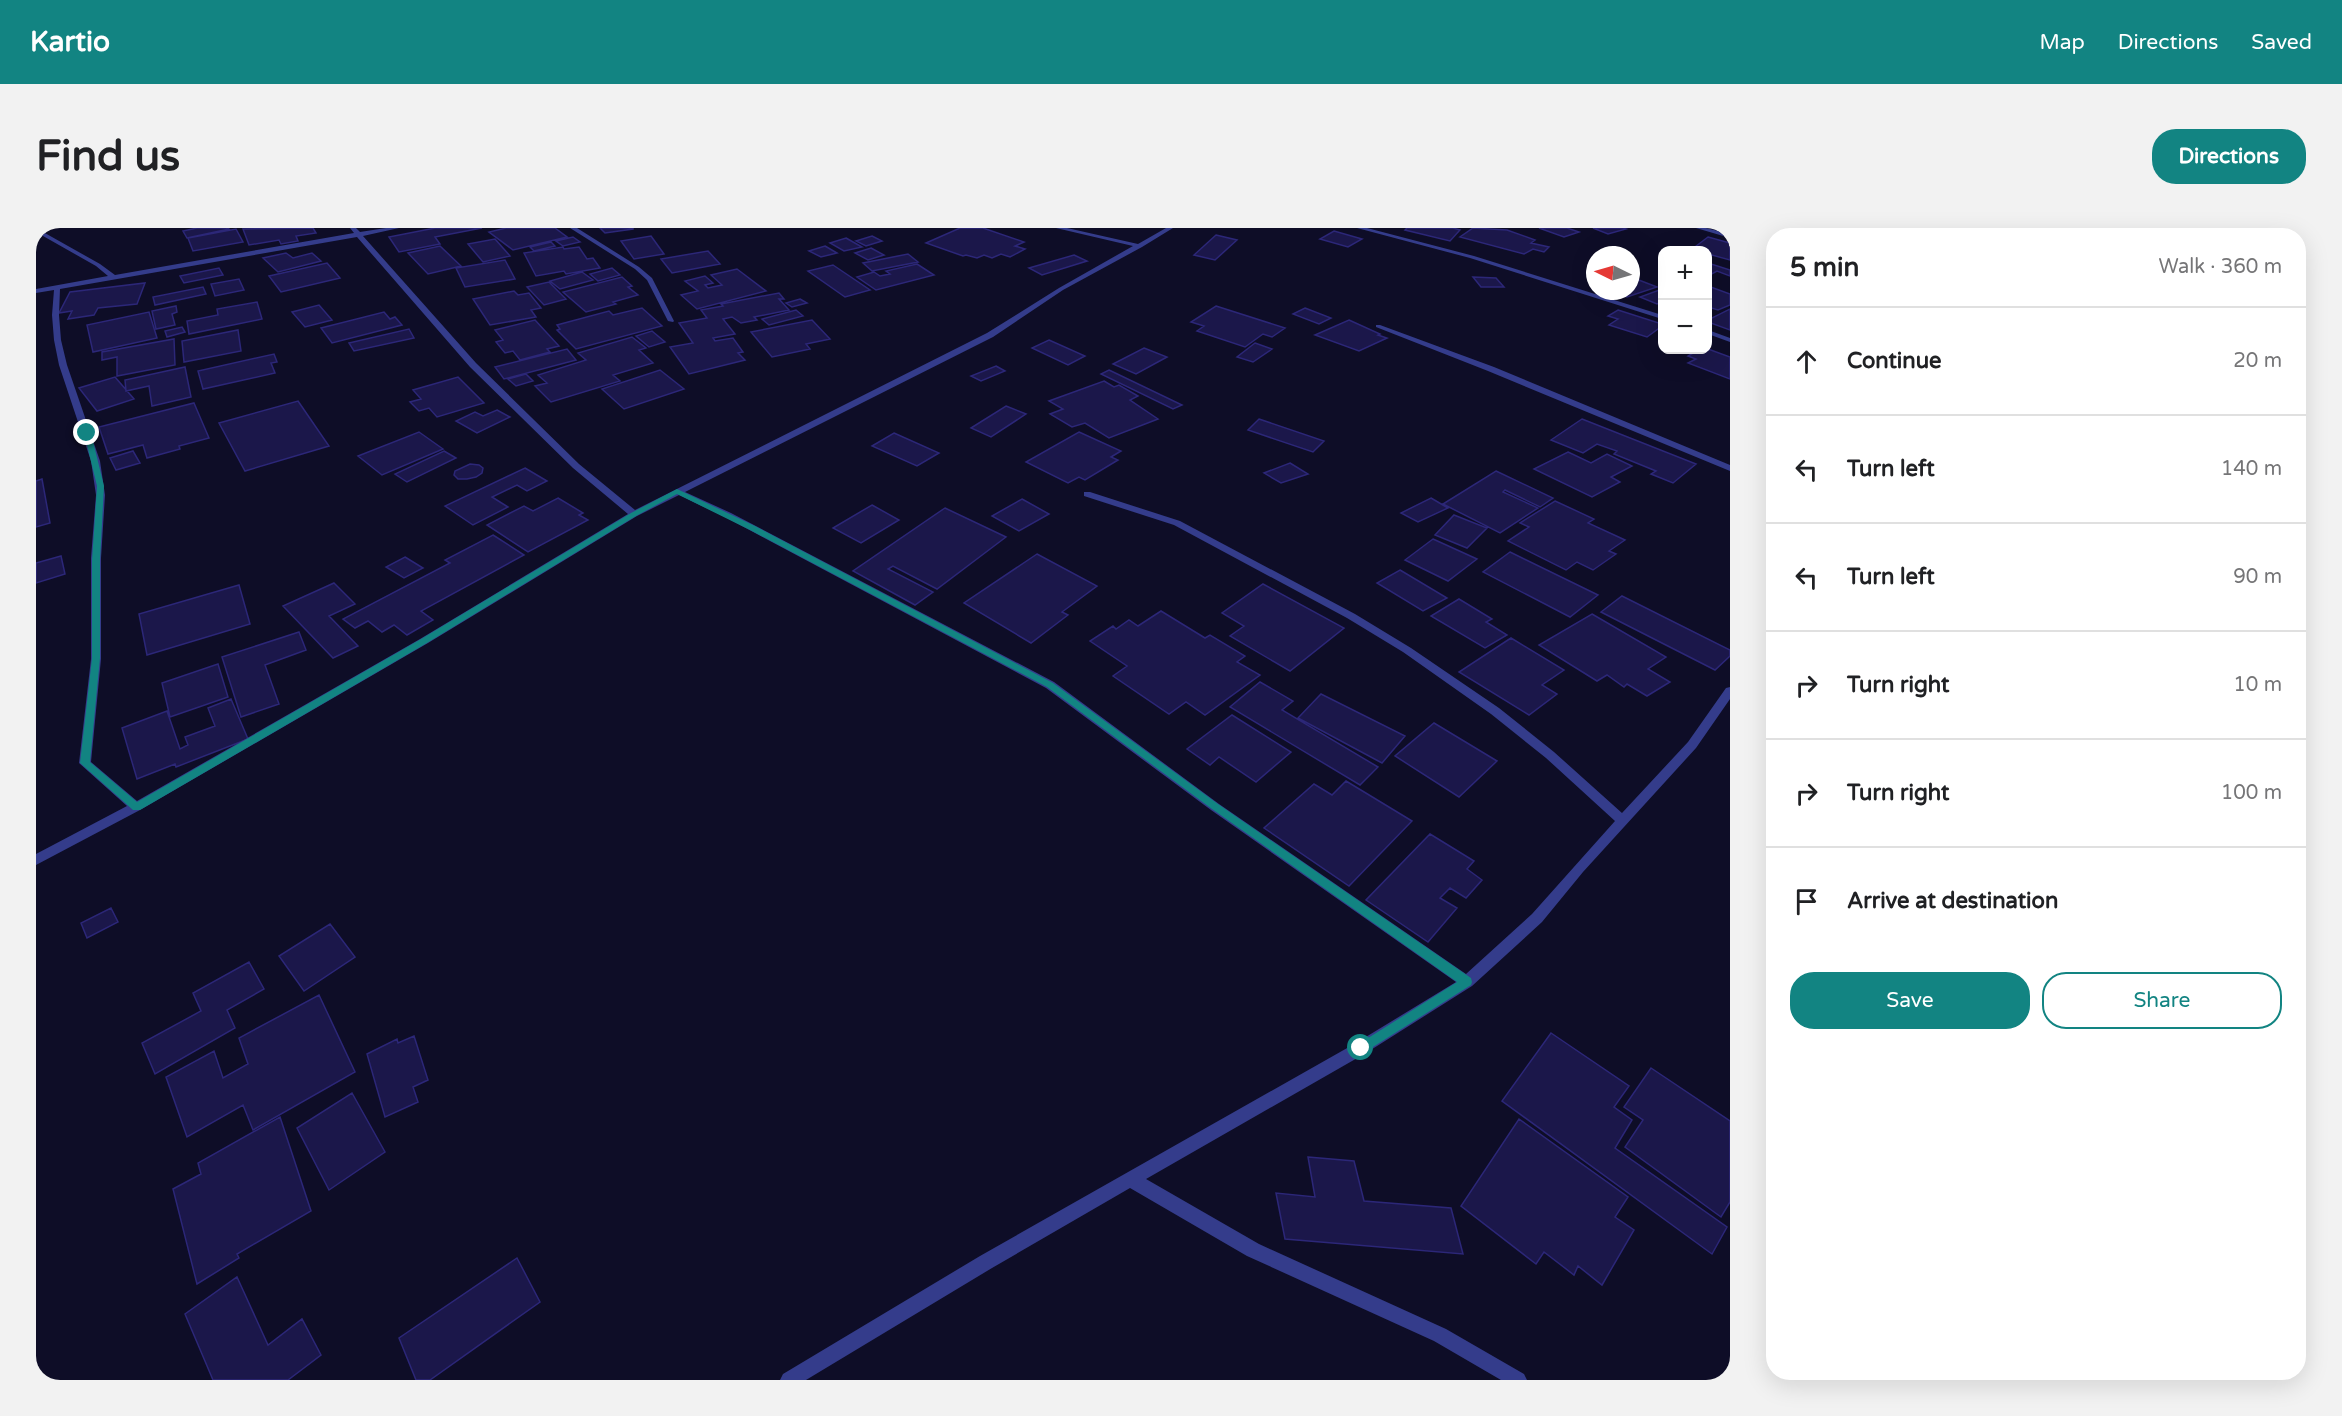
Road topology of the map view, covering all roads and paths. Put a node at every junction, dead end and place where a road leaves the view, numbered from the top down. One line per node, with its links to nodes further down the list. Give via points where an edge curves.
1 (396, 228): 8 (street)
2 (573, 228): 15 (street, via 650,279)
3 (1059, 228): 10 (street)
4 (1170, 228): 10 (street)
5 (1360, 228): 14 (street, via 1472,257)
6 (1699, 228): 9 (street)
7 (36, 230): 11 (street)
8 (357, 231): 11 (street); 22 (street, via 473,365 576,466)
9 (1730, 236)
10 (1140, 246): 20 (street, via 990,335)
11 (113, 277): 12 (street)
12 (57, 288): 13 (street); 24 (street, via 53,310 56,335 100,486 96,658 85,763)
13 (36, 291)
14 (1658, 316)
15 (671, 321)
16 (1378, 326): 19 (street)
17 (1712, 334): 18 (street)
18 (1730, 340)
19 (1730, 468)
20 (677, 492): 22 (street); 27 (street, via 1050,685 1215,807)
21 (1087, 494): 25 (street, via 1177,523 1351,616 1495,711)
22 (634, 514): 24 (street)
23 (1730, 691): 25 (street, via 1692,745)
24 (136, 807): 26 (street)
25 (1622, 820): 27 (street, via 1537,918)
26 (36, 860)
27 (1467, 982): 28 (street)
28 (1133, 1181): 29 (street); 30 (street, via 1253,1250 1440,1335)
29 (789, 1380)
30 (1518, 1380)

